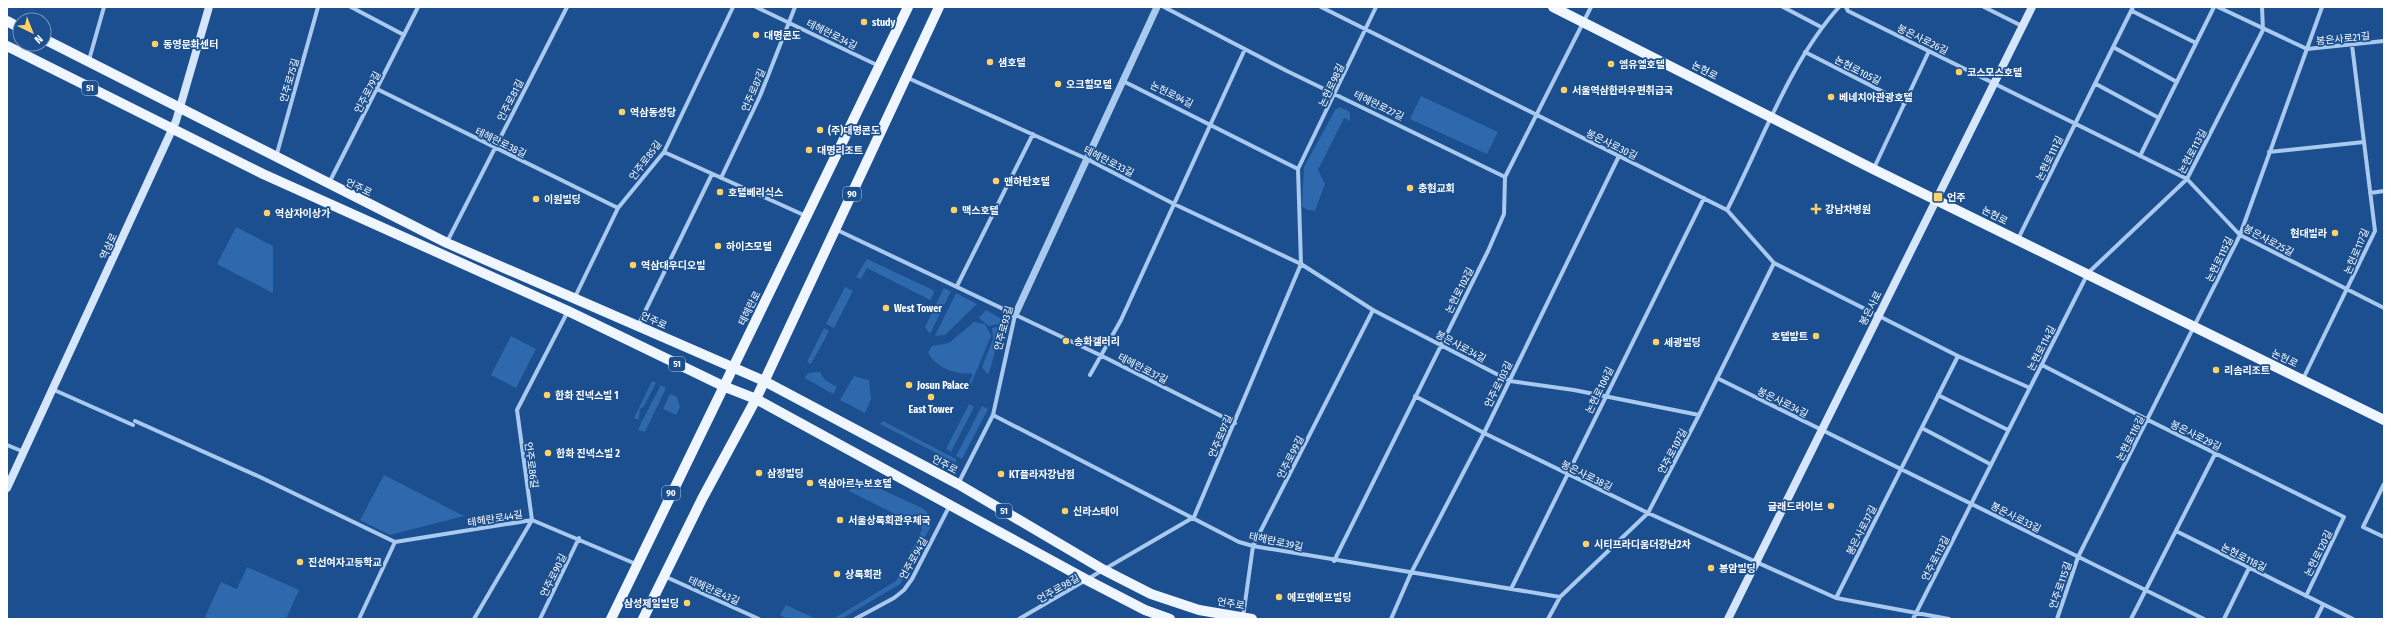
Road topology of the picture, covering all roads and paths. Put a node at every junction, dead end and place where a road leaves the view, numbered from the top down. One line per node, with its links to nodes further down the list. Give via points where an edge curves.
1 (104, 7): 46 (street)
2 (209, 7): 56 (main road, 역삼로)
3 (318, 7): 70 (street, 언주로75길)
4 (351, 7): 35 (street)
5 (418, 7): 35 (street, 언주로79길)
6 (567, 7): 65 (street, 언주로81길)
7 (733, 7): 66 (street, 언주로85길)
8 (756, 7): 29 (street, 테헤란로34길)
9 (796, 7): 29 (street, 언주로87길)
10 (908, 7): 47 (main road, 테헤란로 / 90)
11 (939, 7): 48 (main road, 90)
12 (1157, 7): 49 (street)
13 (1164, 7): 42 (street, 테헤란로27길)
14 (1321, 7): 33 (street, 봉은사로30길)
15 (1376, 7): 33 (street, 논현로98길)
16 (1553, 7): 30 (main road, 논현로)
17 (1591, 7): 30 (street, 논현로102길)
18 (1783, 7): 27 (street)
19 (1838, 7): 32 (street)
20 (1846, 7): 44 (street, 봉은사로26길, via 1848,11)
21 (1984, 7): 31 (street)
22 (2032, 7): 31 (main road, 봉은사로)
23 (2214, 7): 38 (street)
24 (2218, 7): 34 (street, 봉은사로21길)
25 (2262, 7): 34 (street, 논현로113길)
26 (2322, 7): 43 (street, 논현로115길)
27 (1788, 8): 32 (street)
28 (2132, 9): 38 (street, 논현로111길); 41 (street, 논현로111길)
29 (789, 22): 47 (street, 테헤란로34길); 76 (street, 언주로87길, via 760,96)
30 (1584, 22): 57 (street, 논현로102길); 58 (main road, 논현로)
31 (2022, 26): 51 (main road, 봉은사로)
32 (1821, 27): 45 (street)
33 (1366, 29): 54 (street, 논현로98길); 57 (street, 봉은사로30길)
34 (2263, 30): 43 (street, 봉은사로21길); 77 (street, 논현로113길)
35 (404, 35): 53 (street, 언주로79길)
36 (2384, 41): 39 (street, 봉은사로21길)
37 (52, 43): 46 (main road, 언주로 / 51)
38 (2196, 43): 50 (street)
39 (2352, 45): 43 (street, 봉은사로21길); 64 (street, 논현로117길)
40 (7, 46): 62 (main road, 51)
41 (2113, 47): 50 (street); 52 (street, 논현로111길)
42 (1245, 49): 54 (street, 테헤란로27길); 61 (street)
43 (2307, 49): 67 (street, 논현로115길)
44 (1929, 51): 51 (street, 봉은사로26길); 55 (street)
45 (1805, 52): 55 (street, 논현로105길); 58 (street)
46 (89, 61): 56 (main road, 언주로 / 51)
47 (880, 66): 86 (main road, 테헤란로 / 90)
48 (907, 77): 63 (street, 테헤란로33길); 87 (main road, 90)
49 (1123, 81): 61 (street, 논현로94길); 71 (street)
50 (2177, 82): 59 (street)
51 (1995, 83): 60 (street, 봉은사로25길); 82 (main road, 봉은사로)
52 (2096, 84): 59 (street); 60 (street, 논현로111길)
53 (377, 89): 65 (street, 테헤란로38길); 78 (street, 언주로79길)
54 (1336, 93): 72 (street, 논현로98길); 75 (street, 테헤란로27길)
55 (1905, 103): 73 (street)
56 (180, 109): 62 (main road, 역삼로); 70 (main road, 언주로 / 51)
57 (1537, 116): 68 (street, 봉은사로30길); 75 (street, 논현로102길)
58 (1772, 118): 73 (main road, 논현로); 85 (street)
59 (2159, 118): 69 (street)
60 (2075, 124): 69 (street, 봉은사로25길); 89 (street, 논현로111길)
61 (1212, 125): 72 (street); 83 (street)
62 (172, 130): 99 (main road, 51, via 263,174); 116 (main road, 역삼로)
63 (1033, 134): 71 (street, 테헤란로33길); 94 (street)
64 (2364, 142): 67 (street); 80 (street, 논현로117길)
65 (495, 148): 84 (street, 테헤란로38길); 90 (street, 언주로81길)
66 (664, 152): 74 (street); 84 (street, 언주로85길)
67 (2269, 152): 88 (street, 논현로115길)
68 (1618, 156): 81 (street, 봉은사로30길); 113 (street, 언주로103길)
69 (2140, 156): 77 (street, 봉은사로25길)
70 (276, 158): 78 (main road, 언주로 / 51)
71 (1087, 159): 83 (street, 테헤란로33길); 100 (street, 언주로93길)
72 (1298, 169): 92 (street, 논현로98길)
73 (1873, 169): 82 (main road, 논현로)
74 (712, 174): 76 (street); 103 (street)
75 (1506, 177): 104 (street, 논현로102길, via 1504,214)
76 (721, 178): 86 (street)
77 (2187, 179): 88 (street, 봉은사로25길); 93 (street, 논현로113길)
78 (328, 185): 90 (main road, 언주로 / 51)
79 (2384, 191): 80 (street)
80 (2370, 193): 95 (street, 논현로117길, via 2375,231)
81 (1704, 198): 85 (street, 봉은사로30길); 119 (street, 논현로106길)
82 (1937, 199): 89 (main road, 논현로); 101 (main road, 봉은사로)
83 (1174, 204): 92 (street, 테헤란로33길); 105 (street)
84 (618, 208): 96 (street, 언주로85길)
85 (1727, 210): 91 (street, 봉은사로30길)
86 (808, 217): 108 (main road, 테헤란로 / 90)
87 (835, 229): 94 (street, 테헤란로37길); 112 (main road, 90)
88 (2240, 235): 95 (street, 봉은사로25길); 102 (street, 논현로115길)
89 (2018, 240): 93 (main road, 논현로)
90 (447, 243): 96 (main road, 언주로 / 51)
91 (1774, 263): 101 (street, 봉은사로30길); 110 (street, 언주로107길)
92 (1301, 264): 98 (street, 봉은사로34길); 125 (street, 언주로97길)
93 (2088, 273): 102 (main road, 논현로); 107 (street, 논현로114길)
94 (956, 286): 100 (street, 테헤란로37길)
95 (2348, 289): 97 (street, 봉은사로25길); 111 (street, 논현로117길)
96 (574, 298): 103 (main road, 언주로 / 51)
97 (2384, 308)
98 (1373, 310): 104 (street, 봉은사로34길); 149 (street, 언주로99길)
99 (568, 311): 114 (main road, 51); 144 (street, 언주로86길, via 517,410)
100 (1015, 315): 105 (street, 테헤란로37길); 121 (street, 언주로93길)
101 (1878, 315): 106 (street); 127 (main road, 봉은사로)
102 (2195, 326): 111 (main road, 논현로); 123 (street, 논현로116길)
103 (638, 327): 108 (main road, 언주로 / 51)
104 (1441, 345): 113 (street, 봉은사로34길); 118 (street, 논현로102길)
105 (1102, 356): 109 (street); 125 (street, 테헤란로37길)
106 (1958, 356): 115 (street); 117 (street)
107 (2042, 365): 115 (street, 논현로114길); 123 (street, 봉은사로29길)
108 (732, 367): 112 (main road, 언주로 / 51); 114 (main road, 테헤란로 / 90)
109 (1090, 375)
110 (1717, 378): 122 (street, 언주로107길); 127 (street, 봉은사로34길)
111 (2302, 380): 124 (main road, 논현로)
112 (764, 381): 120 (main road, 90); 136 (main road, 언주로 / 51)
113 (1510, 381): 119 (street, 봉은사로34길); 129 (street, 언주로103길)
114 (723, 386): 120 (main road, 51); 153 (main road, 테헤란로 / 90)
115 (2030, 388): 128 (street, 논현로114길)
116 (52, 389): 131 (main road, 역삼로); 148 (street, via 260,477)
117 (1938, 395): 126 (street); 128 (street)
118 (1415, 396): 129 (street, 봉은사로38길); 151 (street, 논현로102길)
119 (1605, 397): 122 (street, 봉은사로34길); 135 (street, 논현로106길)
120 (756, 399): 140 (main road, 51); 157 (main road, 90)
121 (993, 415): 136 (street, 언주로93길); 142 (street, 테헤란로39길)
122 (1700, 415): 141 (street, 언주로107길)
123 (2148, 420): 132 (street, 봉은사로29길); 150 (street, 논현로116길)
124 (2384, 420)
125 (1235, 423): 142 (street, 언주로97길)
126 (1922, 428): 133 (street); 134 (street)
127 (1821, 429): 134 (street, 봉은사로33길); 152 (main road, 봉은사로)
128 (2008, 430): 133 (street, 논현로114길)
129 (1484, 433): 135 (street, 봉은사로38길); 156 (street, 언주로103길)
130 (7, 444): 131 (street)
131 (24, 452): 138 (main road, 역삼로)
132 (2215, 454): 143 (street, 봉은사로29길); 145 (street)
133 (1990, 464): 139 (street, 논현로114길)
134 (1901, 470): 139 (street, 봉은사로33길); 163 (street, 봉은사로37길)
135 (1567, 474): 141 (street, 봉은사로38길); 159 (street, 논현로106길)
136 (958, 484): 155 (main road, 언주로 / 51)
137 (2384, 484): 146 (street, via 2363,527)
138 (7, 488)
139 (1971, 503): 150 (street, 봉은사로33길); 165 (street, 언주로113길)
140 (950, 504): 158 (main road, 51); 173 (street, 언주로94길, via 904,590)
141 (1648, 514): 152 (street, 봉은사로38길); 162 (street, 언주로107길)
142 (1194, 517): 149 (street, 테헤란로39길, via 1239,542); 155 (street)
143 (2344, 517): 161 (street, 논현로120길)
144 (532, 520): 147 (street, 테헤란로44길); 148 (street, 테헤란로44길); 168 (street)
145 (2176, 531): 154 (street, 논현로118길); 160 (street)
146 (2384, 537)
147 (579, 538): 153 (street, 테헤란로44길); 169 (street, 언주로90길)
148 (395, 542): 167 (street)
149 (1253, 546): 151 (street, 테헤란로39길); 166 (street, 언주로99길)
150 (2078, 557): 160 (street, 봉은사로33길); 181 (street, 언주로115길)
151 (1334, 561): 156 (street, 테헤란로39길)
152 (1754, 562): 163 (street); 178 (main road, 봉은사로)
153 (637, 564): 170 (main road, 테헤란로 / 90)
154 (2249, 568): 161 (street, 논현로118길); 184 (street)
155 (1104, 570): 158 (street, 언주로98길); 166 (main road, 언주로 / 51, via 1151,594 1199,610)
156 (1411, 573): 159 (street, 테헤란로39길); 176 (street, 언주로103길)
157 (664, 576): 171 (main road, 90); 172 (street, 테헤란로43길)
158 (1087, 580): 174 (street, 언주로98길); 175 (main road, 51, via 1145,610)
159 (1511, 590): 162 (street, 테헤란로39길)
160 (2146, 590): 182 (street); 183 (street, 봉은사로33길)
161 (2306, 596): 164 (street, 논현로118길)
162 (1560, 597): 177 (street, 언주로107길)
163 (1836, 598): 165 (street)
164 (2323, 605): 185 (street); 186 (street, 논현로118길)
165 (1916, 614): 179 (street, 언주로113길); 180 (street)
166 (1247, 618)
167 (359, 619)
168 (474, 619)
169 (540, 619)
170 (611, 619)
171 (643, 619)
172 (759, 619)
173 (855, 619)
174 (1019, 619)
175 (1170, 619)
176 (1391, 619)
177 (1548, 619)
178 (1728, 619)
179 (1913, 619)
180 (1949, 619)
181 (2057, 619)
182 (2131, 619)
183 (2204, 619)
184 (2224, 619)
185 (2316, 619)
186 (2353, 619)

